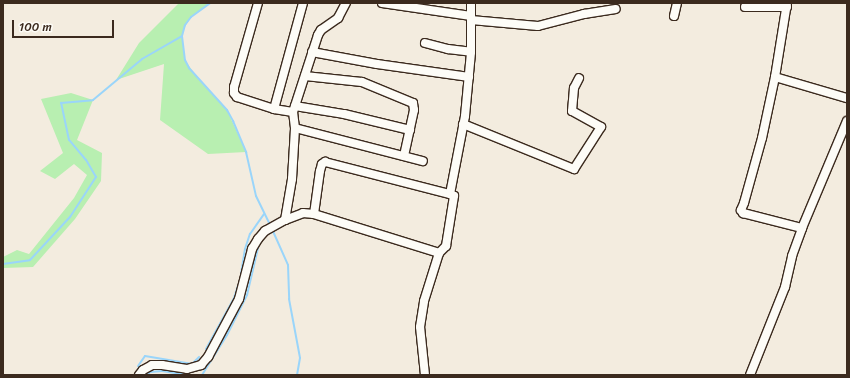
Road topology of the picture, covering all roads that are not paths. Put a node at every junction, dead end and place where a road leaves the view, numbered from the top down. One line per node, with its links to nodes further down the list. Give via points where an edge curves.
1 (258, 3): 20 (street, via 234,93 237,97)
2 (302, 3): 20 (street)
3 (346, 3): 13 (street, via 338,18 322,30)
4 (382, 3): 11 (street)
5 (471, 3): 11 (street)
6 (677, 3): 10 (street)
7 (787, 5): 8 (street); 17 (street)
8 (745, 7)
9 (616, 9): 11 (street, via 538,26)
10 (674, 16)
11 (471, 18): 14 (street)
12 (425, 43): 14 (street)
13 (312, 52): 15 (street); 16 (street)
14 (472, 52): 16 (street)
15 (305, 76): 21 (street); 25 (street, via 362,82 408,100 415,106)
16 (469, 77): 23 (street)
17 (775, 77): 19 (street); 31 (street, via 756,162 740,210 743,213)
18 (579, 78): 23 (street, via 574,88 572,111 601,127 574,168)
19 (847, 98)
20 (274, 109): 21 (street)
21 (294, 109): 24 (street); 25 (street, via 344,114)
22 (847, 121): 31 (street)
23 (463, 124): 28 (street)
24 (295, 128): 26 (street); 30 (street, via 292,179)
25 (410, 130): 26 (street)
26 (404, 156): 27 (street)
27 (424, 161)
28 (450, 194): 29 (street, via 325,162 320,171); 32 (street, via 454,196 446,246)
29 (314, 214): 30 (street, via 304,213); 32 (street)
30 (282, 222): 33 (street, via 265,231 252,249 239,299 208,357 201,365 187,369 152,365)
31 (802, 228): 35 (street, via 785,287)
32 (439, 253): 34 (street, via 424,301 420,327)
33 (139, 375)
34 (425, 375)
35 (750, 375)

